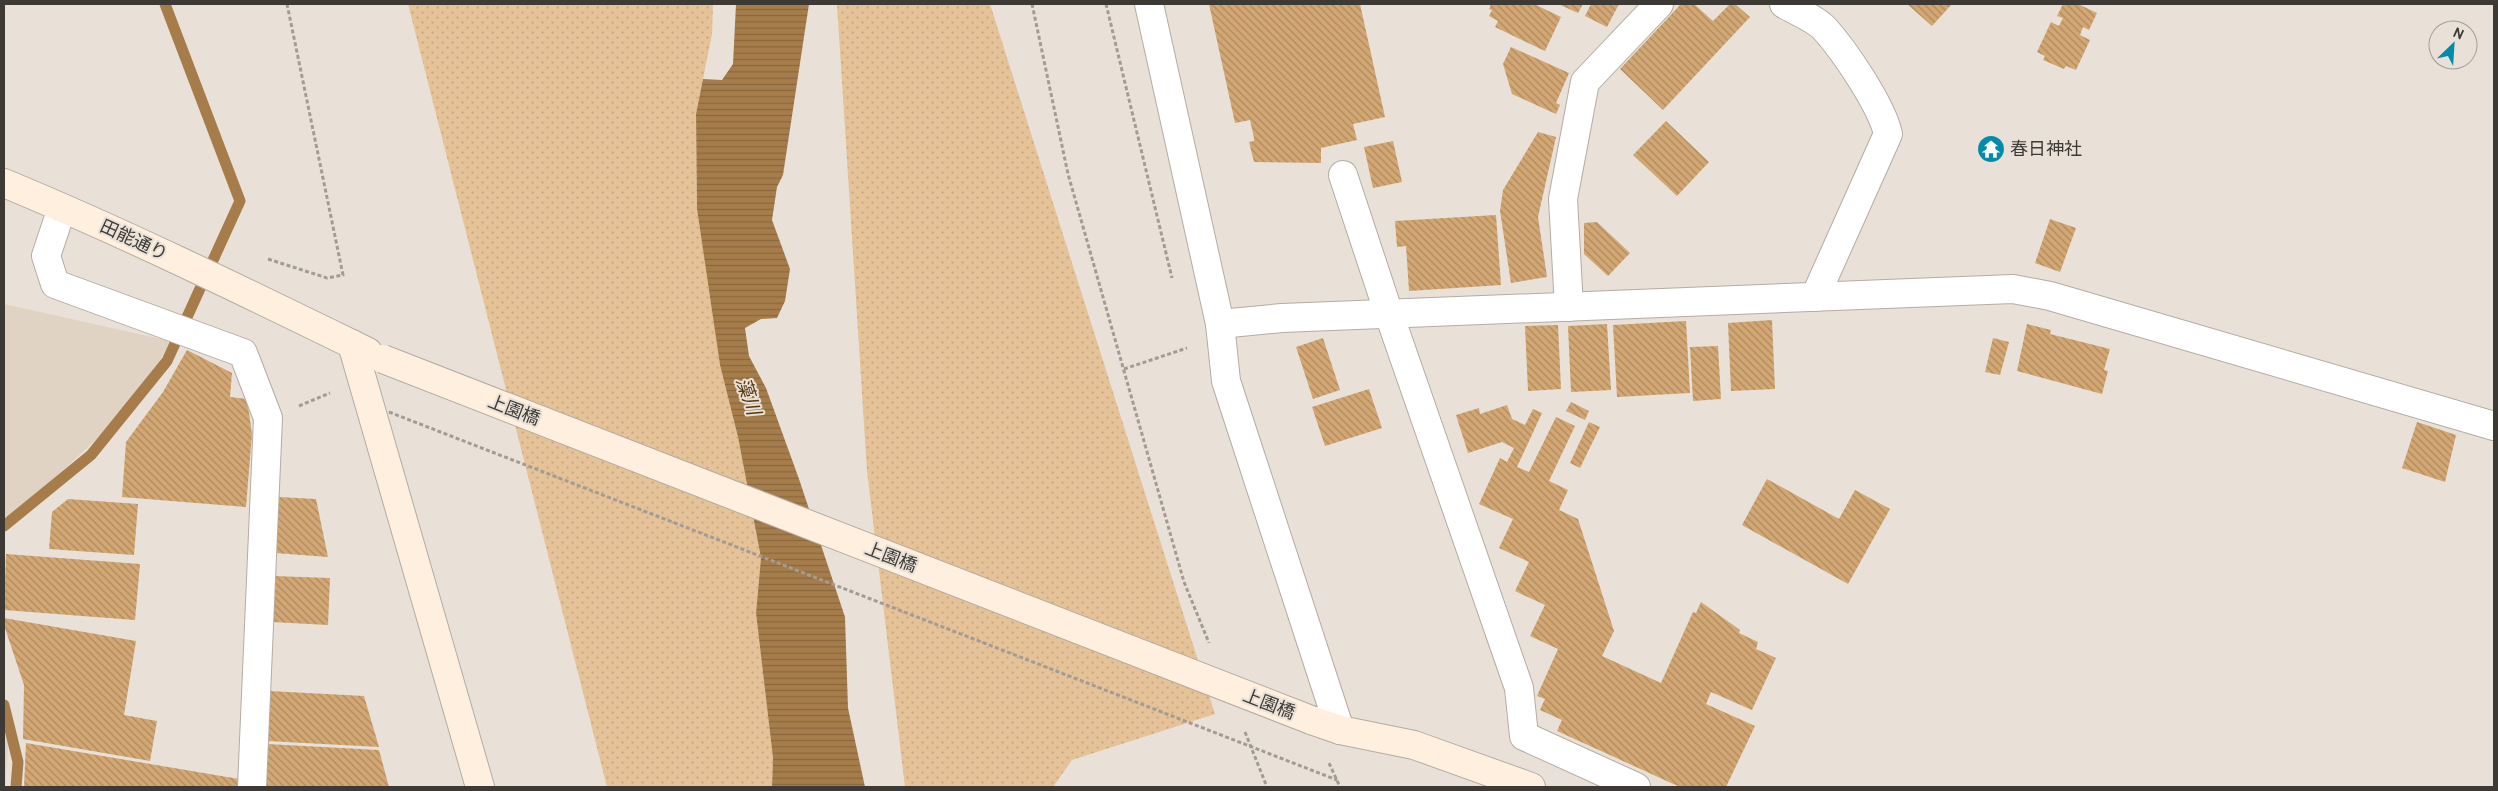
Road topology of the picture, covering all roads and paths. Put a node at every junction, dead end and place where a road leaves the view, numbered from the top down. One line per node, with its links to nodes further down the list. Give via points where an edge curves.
1 (287, 4): 9 (path, via 343,275 328,278)
2 (1032, 4): 17 (path, via 1068,174)
3 (1149, 4): 14 (street)
4 (1659, 4): 12 (street, via 1585,82 1563,199)
5 (1784, 4): 10 (street, via 1822,27 1885,119 1888,134)
6 (1343, 175): 13 (street)
7 (4, 183): 8 (street, 田能通り)
8 (62, 208): 11 (street, 田能通り); 20 (street, via 46,256 55,284 243,352)
9 (268, 259)
10 (1815, 297): 12 (street); 21 (street, via 2014,289 2041,294)
11 (262, 300): 15 (street, 上園橋)
12 (1569, 306): 13 (street)
13 (1389, 314): 14 (street); 32 (street, via 1519,688 1524,736)
14 (1220, 324): 24 (street, via 1226,382)
15 (352, 344): 24 (street, 上園橋, bridge, via 383,359); 28 (street)
16 (1190, 347): 17 (path)
17 (1124, 369): 22 (path, via 1184,582)
18 (338, 390): 20 (path)
19 (389, 412): 26 (path, bridge)
20 (268, 418): 27 (street)
21 (2494, 426)
22 (1210, 644)
23 (1242, 724): 29 (path)
24 (1340, 730): 31 (street, 上園橋, via 1414,745)
25 (1325, 755): 26 (path)
26 (1337, 780): 30 (path)
27 (252, 787)
28 (480, 787)
29 (1267, 787)
30 (1340, 787)
31 (1530, 787)
32 (1636, 787)

